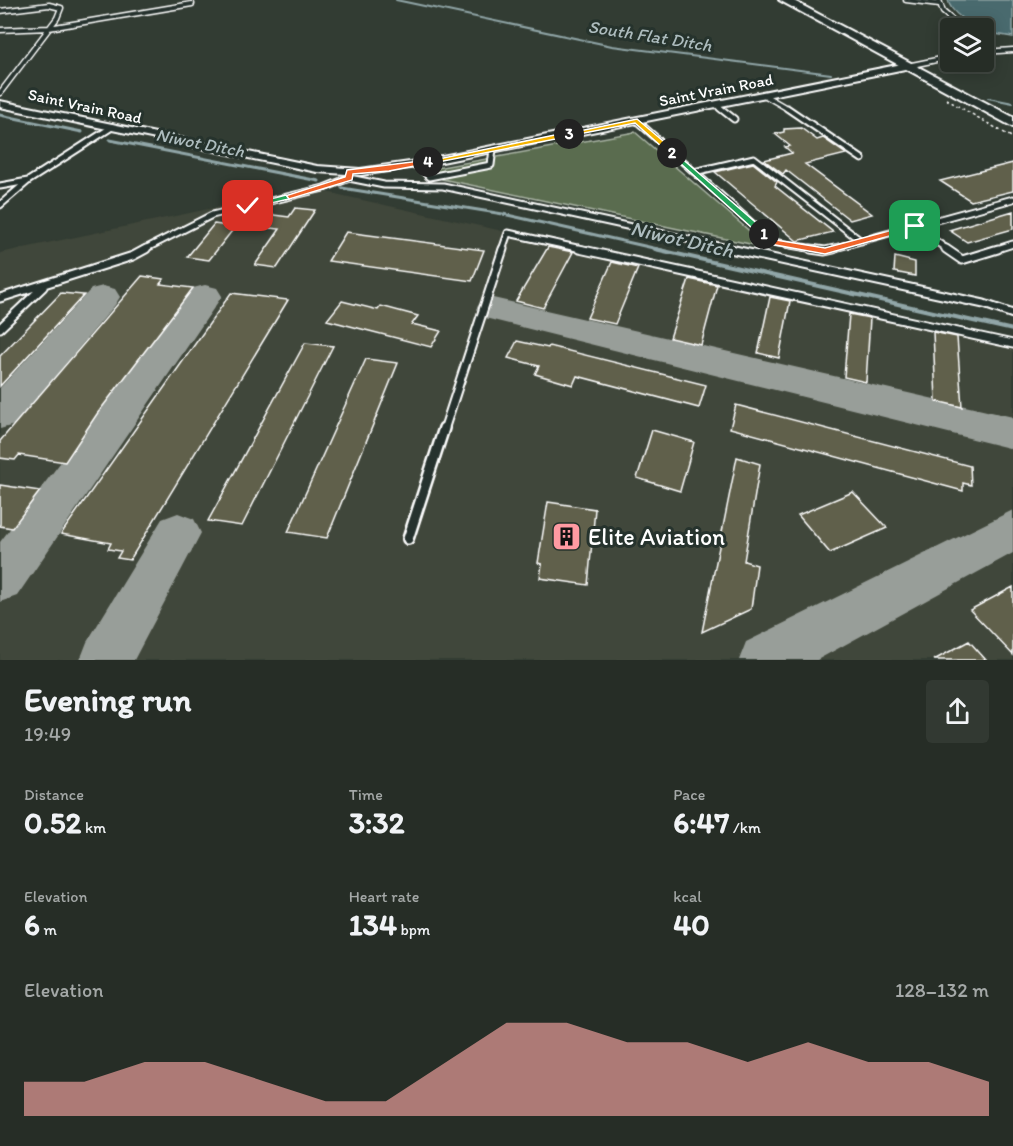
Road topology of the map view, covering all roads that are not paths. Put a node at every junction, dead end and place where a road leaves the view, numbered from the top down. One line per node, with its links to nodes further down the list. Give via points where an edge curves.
1 (784, 0): 12 (main road)
2 (906, 0): 3 (lane)
3 (939, 2): 6 (lane)
4 (192, 4): 7 (lane)
5 (0, 11): 7 (lane, via 60,6)
6 (950, 18)
7 (49, 28): 8 (lane); 13 (lane)
8 (0, 30)
9 (1013, 50): 10 (lane)
10 (994, 51)
11 (940, 59): 12 (lane)
12 (907, 66): 14 (street, Saint Vrain Road); 19 (main road)
13 (0, 93)
14 (764, 95): 16 (street, Saint Vrain Road); 22 (lane)
15 (0, 104): 20 (street, Saint Vrain Road)
16 (716, 105): 17 (lane); 18 (street, Saint Vrain Road)
17 (734, 119)
18 (637, 121): 21 (street, Saint Vrain Road); 24 (lane)
19 (1013, 123)
20 (112, 127): 25 (street, Saint Vrain Road); 26 (lane)
21 (493, 149): 23 (street, Saint Vrain Road); 23 (lane, via 491,165 429,177)
22 (862, 159)
23 (417, 164): 25 (street, Saint Vrain Road)
24 (694, 172): 31 (lane, via 773,242 825,251); 31 (lane, via 754,158)
25 (349, 175): 33 (lane, via 324,188 212,215 133,256); 35 (lane, via 384,184 443,186 984,304)
26 (28, 181): 27 (lane); 29 (lane)
27 (0, 186)
28 (1013, 199): 30 (lane)
29 (0, 205)
30 (915, 226): 31 (lane); 32 (lane, via 962,260)
31 (861, 241)
32 (1013, 244)
33 (45, 285): 34 (lane); 36 (lane)
34 (0, 298)
35 (1013, 314)
36 (0, 328)
37 (1013, 344): 38 (lane, via 508,233)
38 (408, 538)

